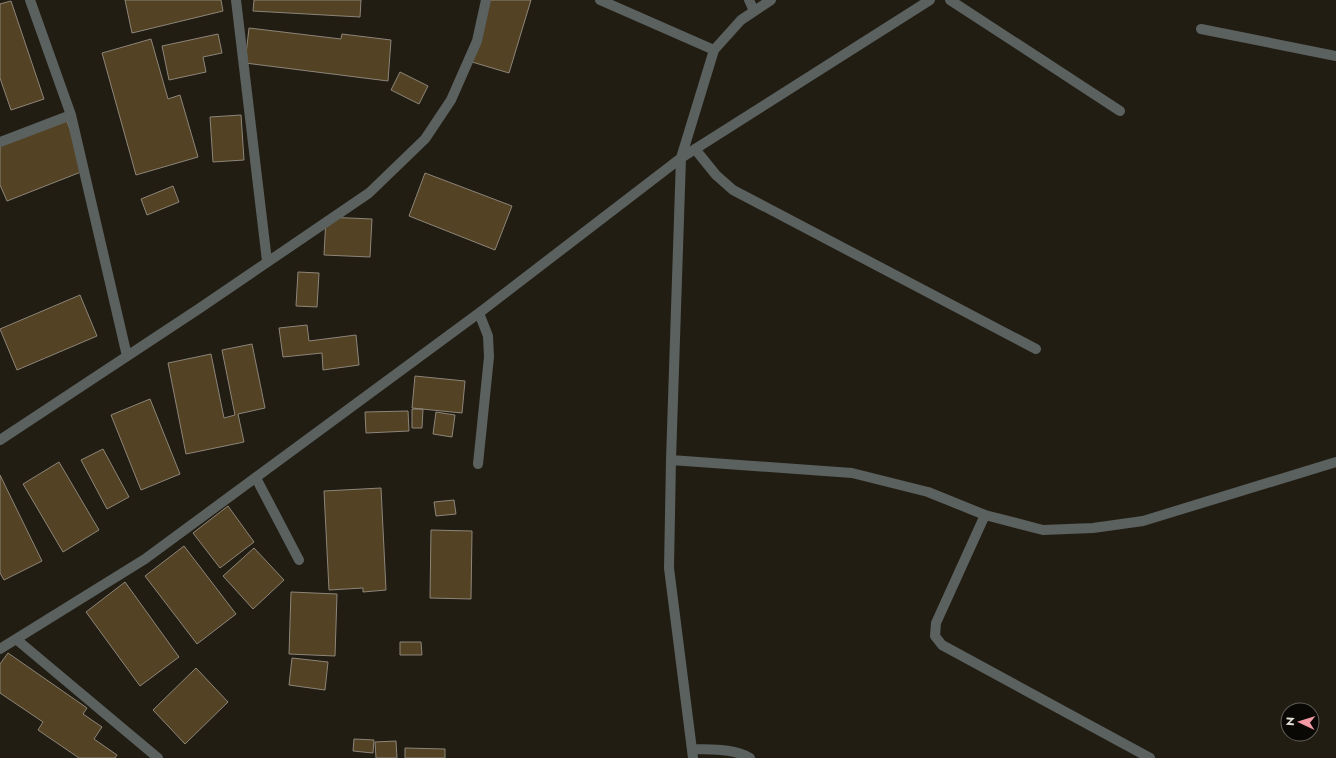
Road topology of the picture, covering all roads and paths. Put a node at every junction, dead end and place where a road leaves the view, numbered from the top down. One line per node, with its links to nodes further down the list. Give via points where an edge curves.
1 (30, 0): 14 (street)
2 (236, 0): 18 (street)
3 (486, 0): 18 (street, via 477,41 451,100 425,139 370,192)
4 (600, 0): 11 (street)
5 (749, 0): 9 (street)
6 (771, 0): 9 (street)
7 (930, 0): 16 (street)
8 (950, 0): 13 (street)
9 (754, 11): 11 (street, via 741,20)
10 (1201, 29): 12 (street)
11 (714, 50): 17 (street)
12 (1336, 56)
13 (1120, 111)
14 (72, 115): 15 (street); 21 (street)
15 (0, 142)
16 (695, 149): 17 (street); 20 (street, via 716,175 733,190)
17 (681, 158): 19 (street); 23 (street)
18 (267, 261): 21 (street)
19 (479, 313): 25 (street, via 488,336 490,357); 26 (street)
20 (1036, 349)
21 (127, 356): 22 (street)
22 (0, 440)
23 (671, 460): 27 (street, via 852,473 928,492); 32 (street, via 669,568)
24 (1336, 462): 27 (street, via 1143,521 1043,530)
25 (478, 464)
26 (256, 478): 28 (street); 29 (street, via 145,559)
27 (985, 515): 36 (street, via 936,623 936,636 942,645)
28 (299, 560)
29 (16, 638): 30 (street); 31 (street)
30 (0, 649)
31 (146, 749): 33 (street); 34 (street)
32 (693, 754): 35 (street, via 720,750 742,753)
33 (140, 758)
34 (158, 758)
35 (750, 758)
36 (1150, 758)

